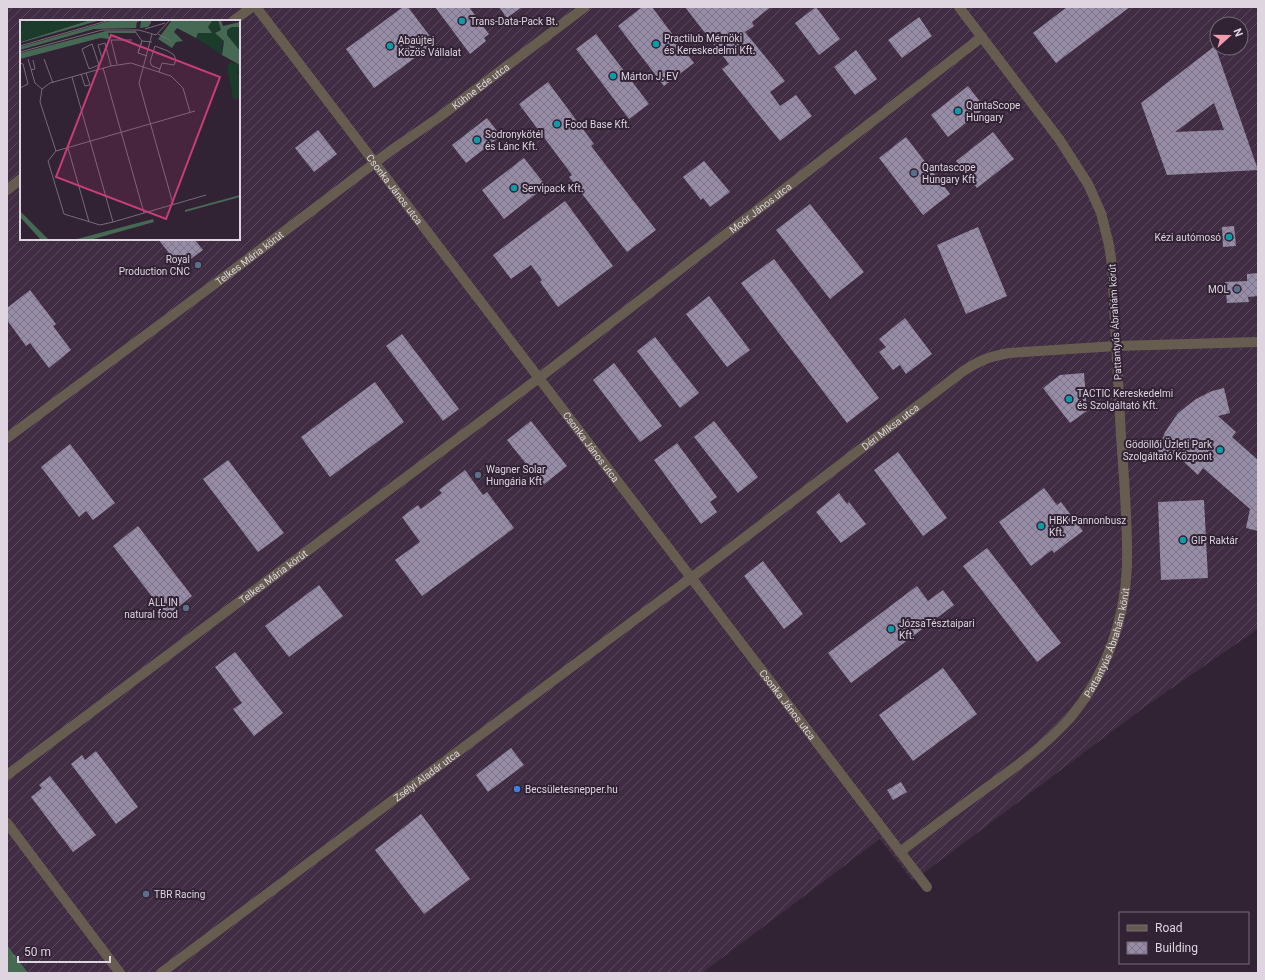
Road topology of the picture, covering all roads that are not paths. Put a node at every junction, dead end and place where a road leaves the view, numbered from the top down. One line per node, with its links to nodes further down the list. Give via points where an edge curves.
1 (252, 7): 5 (street)
2 (256, 7): 7 (street, Csonka János utca)
3 (585, 7): 7 (street, Kühne Ede utca)
4 (959, 7): 6 (street, Pattantyús Ábrahám körút)
5 (234, 20)
6 (982, 37): 11 (street, Pattantyús Ábrahám körút, via 1059,139 1095,198 1105,228 1112,264); 12 (street, Moór János utca)
7 (375, 163): 12 (street, Csonka János utca); 13 (street, Telkes Mária körút)
8 (20, 180): 9 (street)
9 (7, 190)
10 (1258, 342): 11 (street, Déri Miksa utca)
11 (1116, 346): 14 (street, Déri Miksa utca, via 1009,353 978,361); 17 (street, Pattantyús Ábrahám körút, via 1127,567 1116,629 1102,670 1074,711 1042,746)
12 (539, 378): 14 (street, Csonka János utca); 15 (street, Telkes Mária körút)
13 (7, 438)
14 (691, 578): 17 (street, Csonka János utca); 20 (street, Zsélyi Aladár utca)
15 (7, 775)
16 (7, 823): 19 (street)
17 (900, 852): 18 (street, Csonka János utca)
18 (927, 887)
19 (120, 973)
20 (162, 973)

